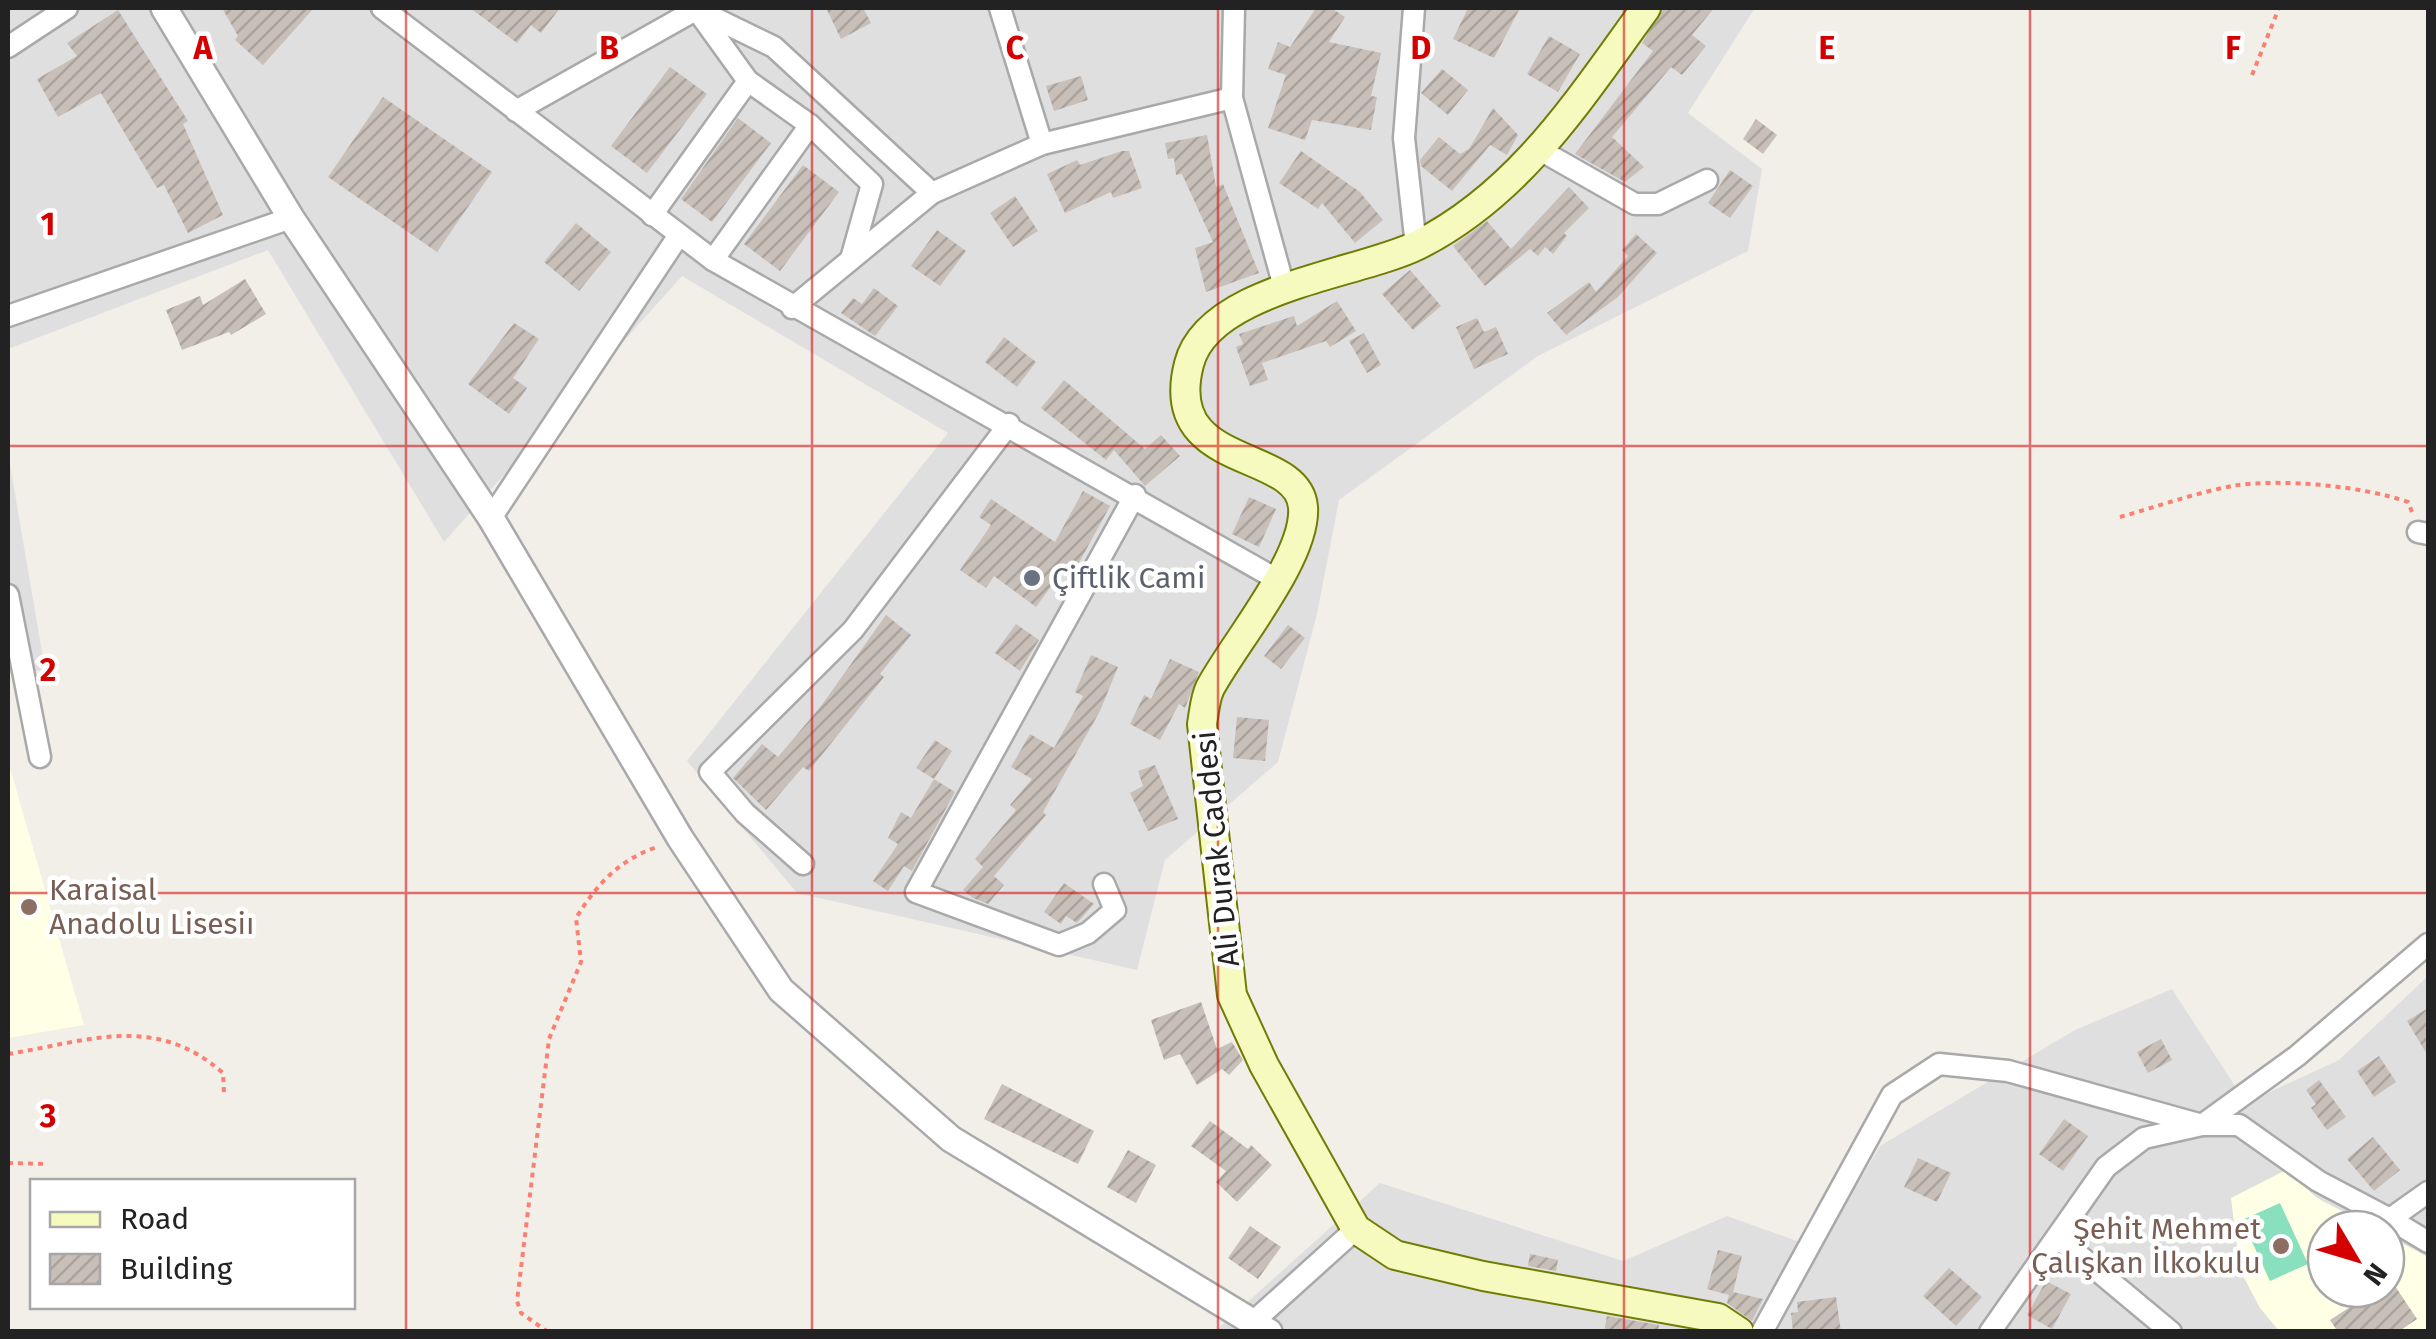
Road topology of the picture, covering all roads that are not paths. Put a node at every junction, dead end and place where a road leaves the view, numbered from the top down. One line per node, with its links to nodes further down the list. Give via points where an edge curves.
1 (68, 8): 10 (street)
2 (164, 8): 11 (street)
3 (180, 8): 11 (street)
4 (696, 8): 12 (street); 14 (street); 19 (street, via 774,47)
5 (1000, 8): 16 (street)
6 (1234, 8): 13 (street)
7 (1414, 8): 23 (street, via 1404,138)
8 (1646, 8): 17 (main road, Ali Durak Caddesi)
9 (390, 10): 14 (street)
10 (8, 47)
11 (210, 79): 21 (street)
12 (748, 81): 15 (street); 20 (street)
13 (1232, 98): 16 (street); 26 (street)
14 (516, 111): 20 (street)
15 (810, 125): 24 (street, via 872,184); 25 (street)
16 (1042, 144): 19 (street)
17 (1540, 150): 18 (street, via 1635,204 1658,204); 23 (main road, Ali Durak Caddesi, via 1498,194)
18 (1708, 180)
19 (932, 192): 24 (street)
20 (652, 216): 22 (street)
21 (291, 218): 28 (street); 31 (street)
22 (679, 235): 25 (street); 31 (street)
23 (1416, 246): 26 (main road, Ali Durak Caddesi)
24 (851, 259): 27 (street)
25 (712, 260): 27 (street)
26 (1284, 287): 32 (main road, Ali Durak Caddesi, via 1228,316 1203,341 1189,362 1187,407 1201,433 1223,452 1290,481 1300,494 1304,511)
27 (792, 308): 29 (street)
28 (8, 316)
29 (1009, 424): 30 (street); 35 (street, via 853,630 710,772)
30 (1134, 495): 32 (street); 36 (street, via 916,892 1059,945 1088,933 1115,910)
31 (490, 518): 46 (street, via 680,838 781,990 951,1139)
32 (1278, 580): 43 (main road, Ali Durak Caddesi, via 1208,692 1202,724 1232,995)
33 (8, 594): 34 (street)
34 (40, 757)
35 (803, 864)
36 (1104, 884)
37 (2428, 944): 38 (street, via 2297,1056)
38 (2202, 1124): 40 (street, via 2239,1126); 44 (street, via 2144,1138 2118,1157); 48 (street, via 2008,1071 1939,1064 1892,1095)
39 (2428, 1192): 41 (street)
40 (2371, 1209)
41 (2404, 1209)
42 (2406, 1229): 45 (street)
43 (1356, 1230): 46 (street); 47 (main road, Ali Durak Caddesi, via 1395,1255 1718,1318)
44 (2057, 1236): 49 (street); 50 (street)
45 (2428, 1242)
46 (1262, 1327)
47 (1739, 1332)
48 (1762, 1332)
49 (1990, 1332)
50 (2171, 1332)

